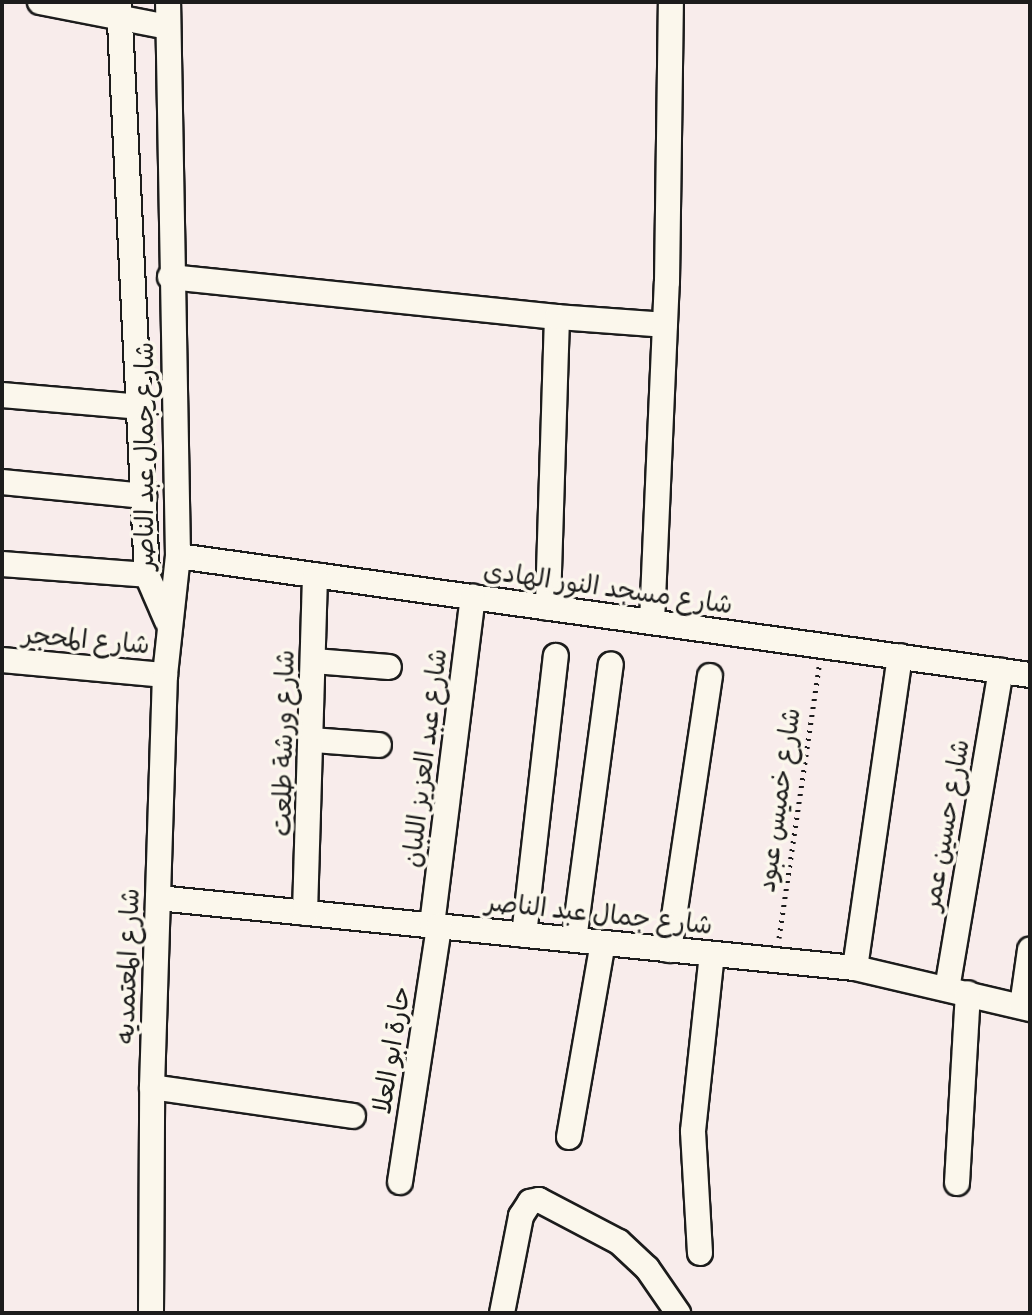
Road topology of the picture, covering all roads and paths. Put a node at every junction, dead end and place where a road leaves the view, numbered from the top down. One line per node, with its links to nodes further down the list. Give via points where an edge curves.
1 (40, 2): 4 (street)
2 (168, 2): 5 (street, شارع جمال عبد الناصر)
3 (671, 2): 8 (street)
4 (119, 12): 5 (street); 10 (street, شارع جمال عبد الناصر)
5 (168, 27): 6 (street, شارع جمال عبد الناصر)
6 (170, 277): 7 (street); 13 (street, شارع جمال عبد الناصر)
7 (557, 317): 8 (street); 18 (street)
8 (665, 325): 20 (street)
9 (2, 395): 10 (street)
10 (141, 407): 12 (street, شارع جمال عبد الناصر)
11 (2, 482): 12 (street)
12 (144, 496): 15 (street, شارع جمال عبد الناصر)
13 (178, 556): 16 (street, شارع مسجد النور الهادى); 19 (street, شارع جمال عبد الناصر)
14 (2, 564): 15 (street)
15 (147, 575): 19 (street, شارع جمال عبد الناصر)
16 (315, 575): 17 (street, شارع مسجد النور الهادى); 25 (street, شارع ورشة طلعت)
17 (473, 597): 18 (street, شارع مسجد النور الهادى); 36 (street, شارع عبد العزيز اللبان)
18 (548, 608): 20 (street, شارع مسجد النور الهادى)
19 (167, 621): 29 (street, شارع المعتمديه)
20 (652, 622): 21 (street, شارع مسجد النور الهادى)
21 (822, 646): 23 (street, شارع مسجد النور الهادى); 43 (path, شارع خميس عبود)
22 (556, 656): 37 (street)
23 (900, 656): 28 (street, شارع مسجد النور الهادى); 44 (street)
24 (2, 660): 29 (street, شارع المحجر)
25 (314, 661): 27 (street); 32 (street, شارع ورشة طلعت)
26 (611, 664): 38 (street)
27 (389, 667)
28 (1001, 671): 30 (street, شارع مسجد النور الهادى); 45 (street, شارع حسين عمر)
29 (165, 675): 34 (street, شارع المعتمديه)
30 (1030, 675)
31 (710, 676): 40 (street)
32 (313, 740): 33 (street); 35 (street, شارع ورشة طلعت)
33 (379, 745)
34 (158, 898): 35 (street, شارع جمال عبد الناصر); 47 (street, شارع المعتمديه)
35 (305, 913): 36 (street, شارع جمال عبد الناصر)
36 (436, 926): 37 (street, شارع جمال عبد الناصر); 50 (street, حارة ابو العلا)
37 (524, 935): 38 (street, شارع جمال عبد الناصر)
38 (574, 940): 39 (street, شارع جمال عبد الناصر)
39 (603, 943): 40 (street, شارع جمال عبد الناصر); 49 (street)
40 (669, 950): 42 (street, شارع جمال عبد الناصر)
41 (1030, 950): 46 (street)
42 (712, 954): 43 (street, شارع جمال عبد الناصر); 52 (street, via 693,1131)
43 (775, 960): 44 (street, شارع جمال عبد الناصر)
44 (855, 968): 45 (street, شارع جمال عبد الناصر)
45 (957, 991): 46 (street, شارع جمال عبد الناصر); 51 (street, شارع حسين عمر)
46 (1026, 1008)
47 (152, 1087): 48 (street); 53 (street, شارع المعتمديه)
48 (353, 1116)
49 (569, 1137)
50 (400, 1182)
51 (957, 1183)
52 (700, 1253)
53 (151, 1313)
54 (502, 1313): 55 (street, via 521,1216 530,1202 539,1200 619,1242 647,1268)
55 (678, 1313)

